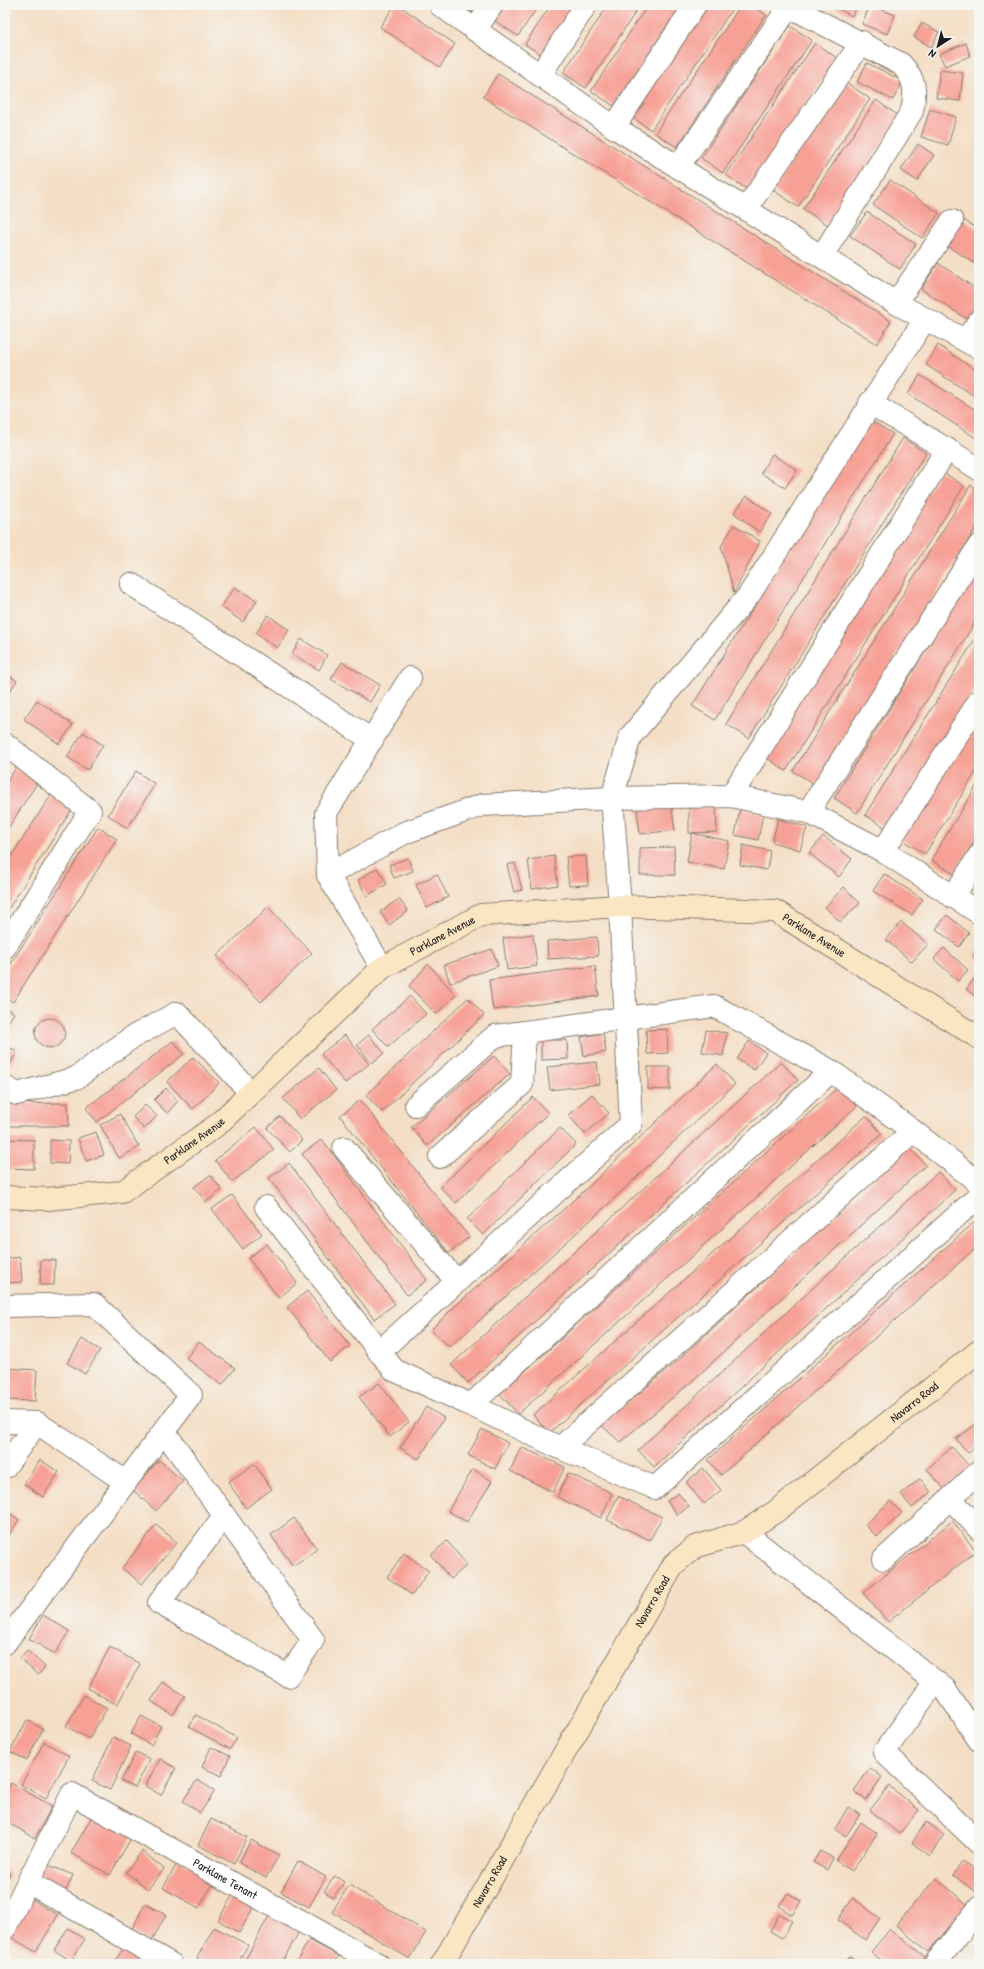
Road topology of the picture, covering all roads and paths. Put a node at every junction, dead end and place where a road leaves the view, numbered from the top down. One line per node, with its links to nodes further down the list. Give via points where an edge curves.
1 (440, 5): 6 (street)
2 (492, 5): 6 (street)
3 (586, 5): 8 (street)
4 (695, 5): 9 (street)
5 (788, 6): 7 (street); 10 (street)
6 (475, 30): 8 (street)
7 (862, 42): 11 (street); 13 (street, via 901,64 910,74 915,92 912,110)
8 (540, 75): 9 (street)
9 (614, 127): 10 (street)
10 (678, 167): 11 (street)
11 (746, 209): 13 (street)
12 (952, 221): 14 (street)
13 (822, 256): 14 (street)
14 (896, 302): 15 (street)
15 (925, 318): 17 (street); 18 (street)
16 (979, 321): 17 (street)
17 (973, 344)
18 (870, 403): 19 (street); 28 (street, via 749,595 630,737)
19 (947, 449): 20 (street); 27 (street)
20 (979, 469)
21 (979, 546): 29 (street)
22 (131, 584): 25 (street)
23 (410, 678): 25 (street)
24 (979, 701): 30 (street)
25 (372, 740): 32 (street, via 326,813)
26 (8, 755): 36 (street, via 90,811)
27 (731, 796): 28 (street); 29 (street)
28 (612, 798): 32 (street, via 482,805 404,833); 34 (street)
29 (808, 812): 30 (street)
30 (883, 851): 33 (street)
31 (979, 856): 33 (street)
32 (328, 875): 37 (street)
33 (953, 897): 35 (street)
34 (620, 906): 37 (street, Parklane Avenue, via 481,916); 38 (street); 40 (street, Parklane Avenue, via 775,911)
35 (979, 913)
36 (5, 947)
37 (382, 968): 43 (street, Parklane Avenue)
38 (626, 1018): 39 (street); 41 (street, via 714,1006); 52 (street, via 631,1124)
39 (525, 1032): 44 (street, via 495,1036); 47 (street, via 522,1084)
40 (979, 1038)
41 (831, 1071): 45 (street); 56 (street)
42 (5, 1087): 43 (street, via 17,1094 76,1078 130,1038 177,1013)
43 (250, 1092): 50 (street, Parklane Avenue, via 217,1125 122,1192 48,1199)
44 (416, 1105)
45 (913, 1131): 48 (street); 60 (street)
46 (344, 1148): 52 (street)
47 (440, 1157)
48 (979, 1183)
49 (979, 1196): 60 (street, via 655,1488)
50 (5, 1197)
51 (266, 1207): 55 (street)
52 (457, 1282): 55 (street)
53 (5, 1306): 59 (street, via 94,1304 191,1396)
54 (979, 1351): 67 (street, Navarro Road, via 775,1512)
55 (378, 1352): 56 (street, via 394,1370)
56 (471, 1405): 60 (street)
57 (5, 1422): 58 (street)
58 (37, 1423): 61 (street); 63 (street)
59 (164, 1431): 63 (street); 65 (street)
60 (560, 1448)
61 (5, 1468)
62 (979, 1472): 64 (street)
63 (126, 1482): 69 (street)
64 (951, 1498): 66 (street); 68 (street)
65 (224, 1516): 65 (street, via 313,1640 288,1676 159,1603)
66 (979, 1529)
67 (744, 1532): 70 (street); 78 (street, Navarro Road, via 695,1547 674,1564)
68 (884, 1559)
69 (5, 1643)
70 (935, 1682): 71 (street, via 945,1689); 72 (street, via 884,1752)
71 (979, 1740)
72 (979, 1843)
73 (28, 1882): 75 (street); 76 (street); 77 (street, Parklane Tenant, via 72,1794)
74 (979, 1908): 79 (street)
75 (5, 1928)
76 (171, 1964)
77 (378, 1964)
78 (442, 1964)
79 (935, 1964)

